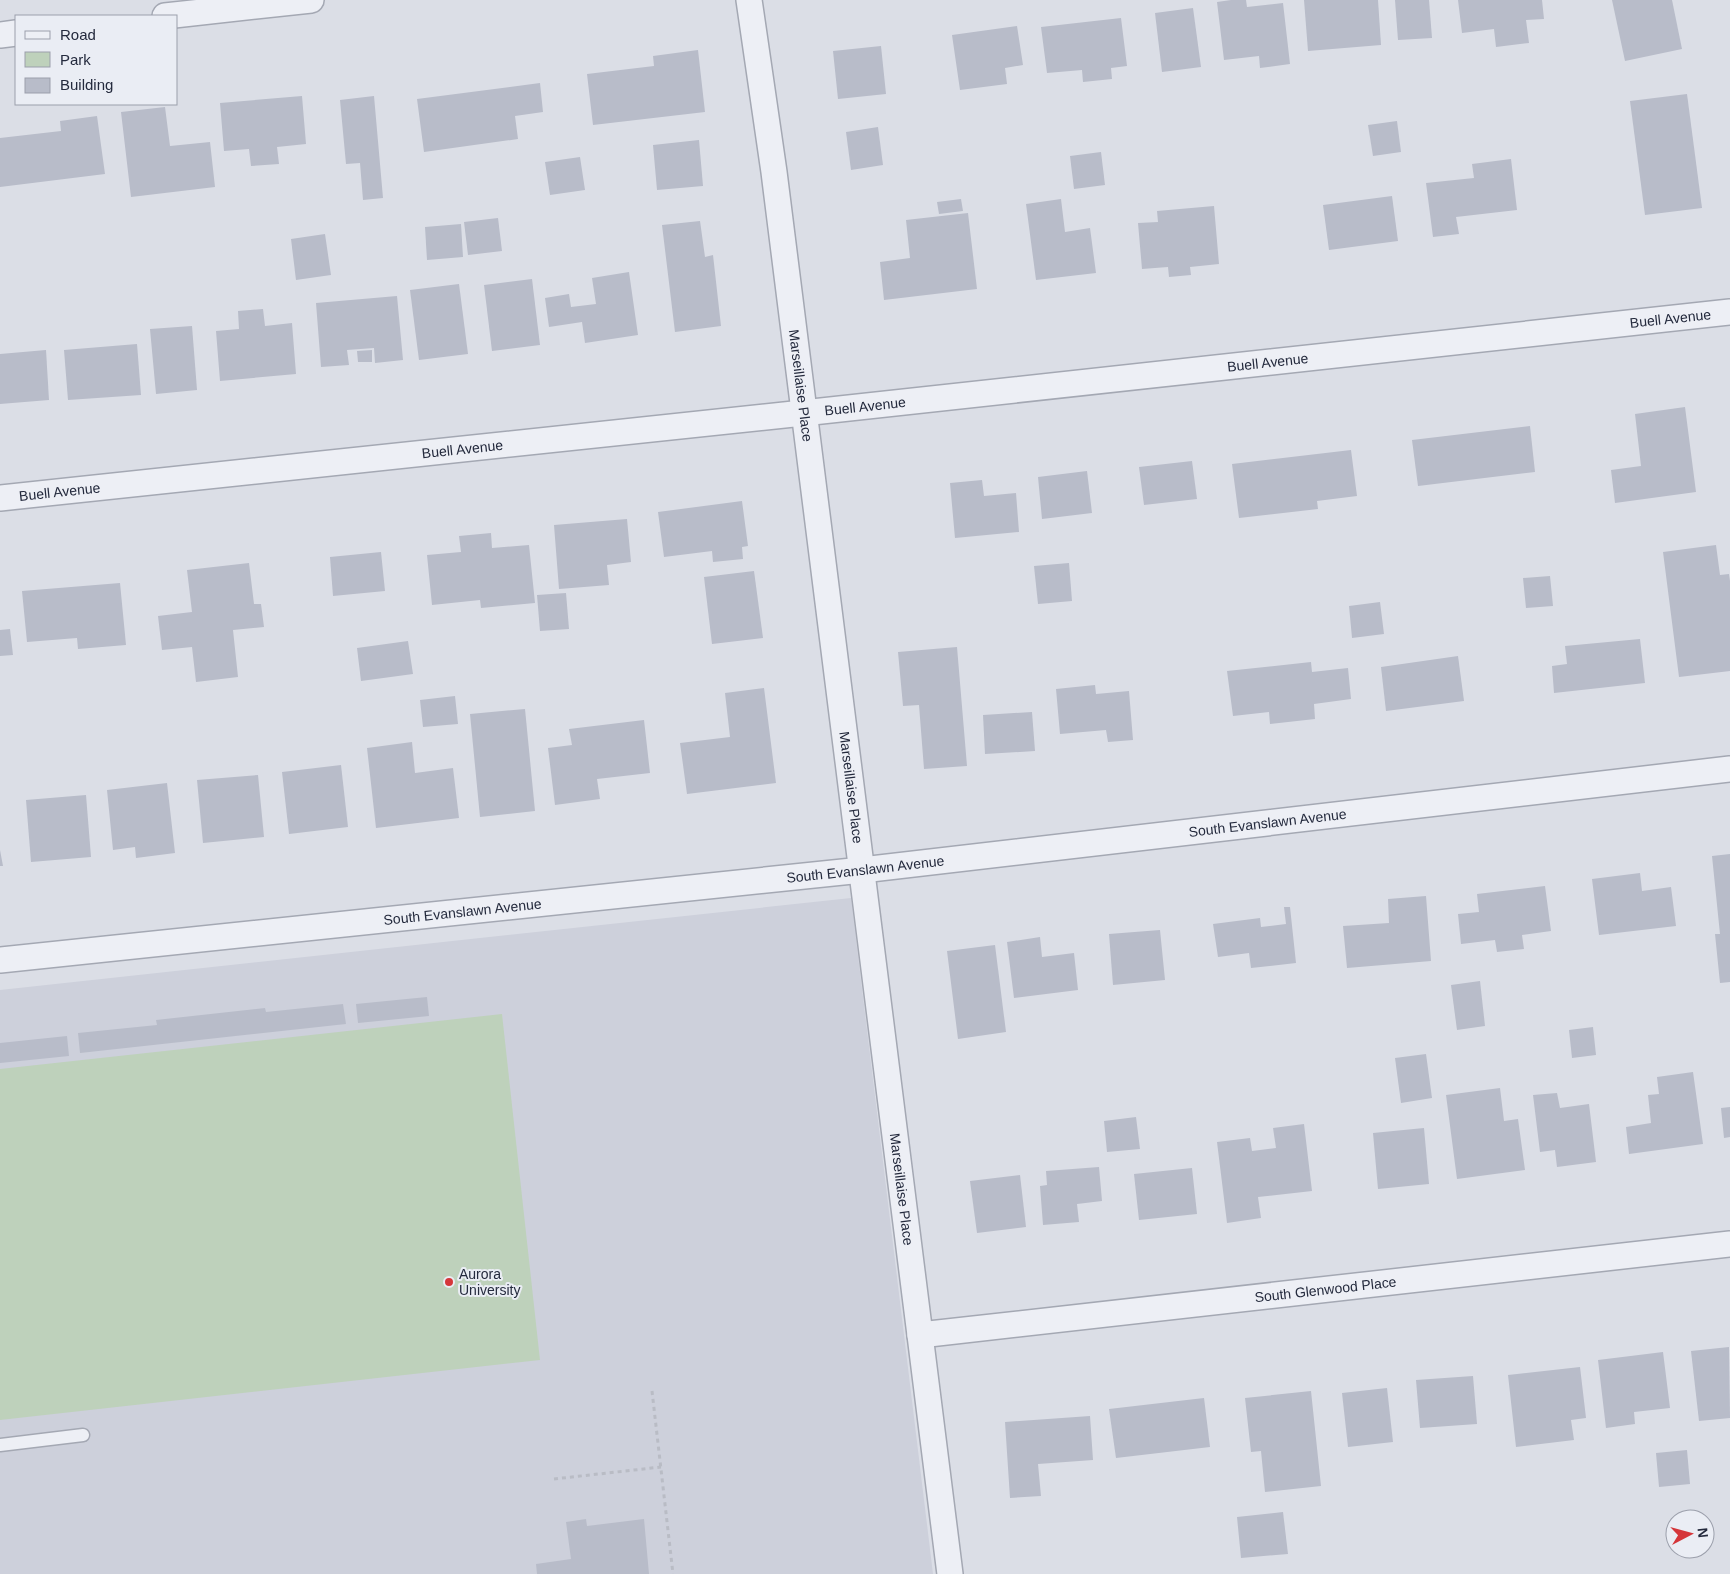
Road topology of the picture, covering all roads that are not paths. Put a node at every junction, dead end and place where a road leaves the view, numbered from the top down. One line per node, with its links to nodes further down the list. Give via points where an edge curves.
1 (311, 0): 3 (street)
2 (749, 0): 7 (street, Marseillaise Place)
3 (174, 15)
4 (15, 33): 5 (street)
5 (0, 35)
6 (1730, 312): 7 (street, Buell Avenue)
7 (803, 413): 8 (street, Buell Avenue); 10 (street, Marseillaise Place)
8 (0, 498)
9 (1730, 769): 10 (street, South Evanslawn Avenue)
10 (862, 870): 11 (street, South Evanslawn Avenue); 13 (street, Marseillaise Place)
11 (0, 960)
12 (1730, 1244): 13 (street, South Glenwood Place)
13 (920, 1335): 16 (street, Marseillaise Place)
14 (83, 1436): 15 (lane)
15 (0, 1445)
16 (950, 1574)

